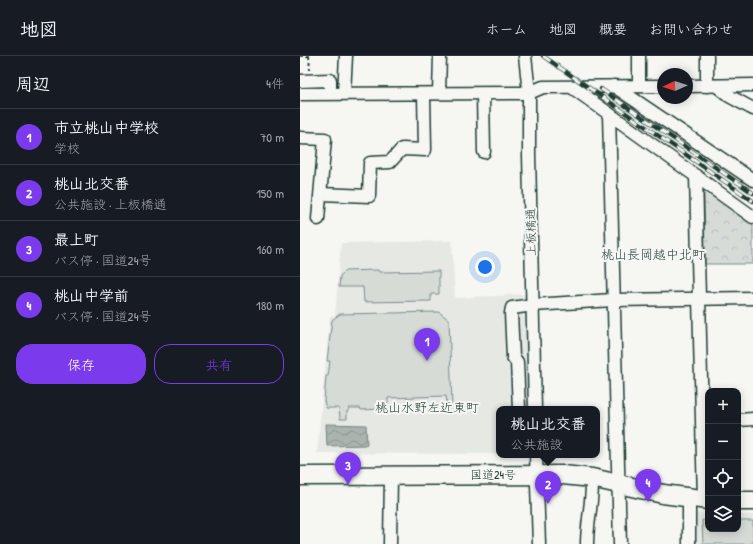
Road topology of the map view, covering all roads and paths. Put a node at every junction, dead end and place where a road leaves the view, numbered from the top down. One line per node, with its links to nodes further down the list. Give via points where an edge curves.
1 (300, 56): 2 (path)
2 (309, 56): 8 (path)
3 (346, 56): 18 (street)
4 (440, 56): 19 (street)
5 (525, 56): 20 (street, 上板橋通)
6 (639, 56): 12 (street)
7 (707, 56): 15 (street)
8 (310, 68)
9 (300, 81): 17 (street, via 330,80)
10 (753, 85): 15 (street)
11 (614, 86): 12 (street); 16 (street); 29 (street)
12 (638, 86): 13 (street)
13 (657, 86)
14 (693, 86): 15 (street)
15 (712, 86): 24 (street)
16 (573, 88): 20 (street, via 542,87); 25 (street)
17 (330, 93): 18 (street); 21 (street)
18 (344, 93): 22 (street)
19 (439, 93): 22 (street); 23 (street)
20 (529, 93): 23 (street); 36 (street, 上板橋通)
21 (300, 94)
22 (424, 94): 30 (street, via 425,150 402,149 390,162 370,163 369,196)
23 (483, 94): 27 (street)
24 (753, 109)
25 (609, 114): 28 (street); 35 (street)
26 (300, 138): 30 (street, via 325,139)
27 (484, 152)
28 (696, 176): 31 (street); 34 (street)
29 (753, 180)
30 (321, 194): 32 (street)
31 (753, 217)
32 (318, 219)
33 (753, 298): 34 (street)
34 (700, 299): 35 (street); 40 (street)
35 (613, 300): 36 (street); 47 (street)
36 (532, 305): 37 (street, via 516,306 510,312 513,357 517,362); 38 (street, 上板橋通)
37 (519, 406)
38 (535, 406)
39 (753, 419): 41 (street)
40 (705, 420): 48 (street)
41 (741, 420)
42 (536, 458): 44 (street)
43 (392, 475): 44 (highway, 国道24号); 45 (highway, 国道24号); 51 (street)
44 (537, 475): 46 (highway, 国道24号); 52 (street)
45 (300, 476)
46 (592, 478): 47 (highway, 国道24号); 53 (street)
47 (618, 483): 48 (highway, 国道24号); 54 (street)
48 (700, 499): 55 (street)
49 (741, 500): 50 (highway)
50 (753, 501)
51 (390, 544)
52 (539, 544)
53 (587, 544)
54 (620, 544)
55 (689, 544)

